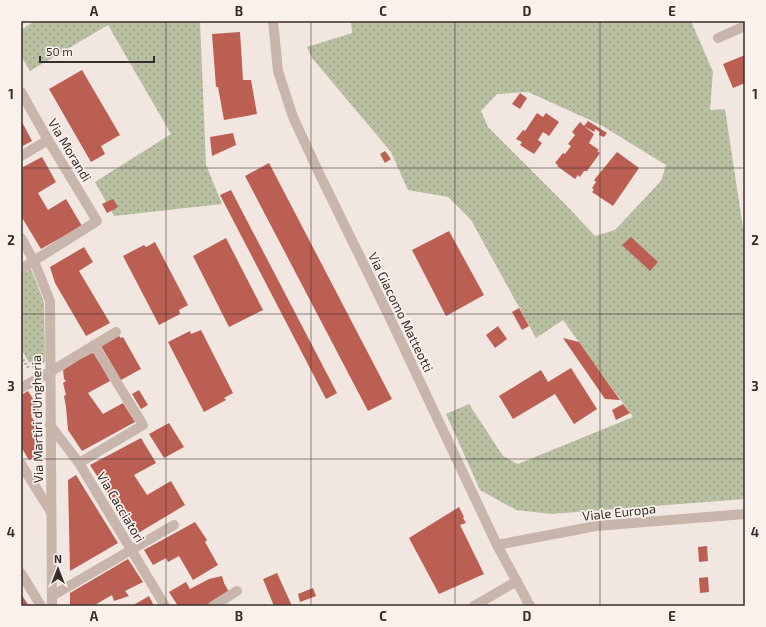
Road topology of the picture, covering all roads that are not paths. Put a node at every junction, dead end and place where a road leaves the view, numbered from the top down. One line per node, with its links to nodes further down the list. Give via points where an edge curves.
1 (273, 21): 20 (street, Via Giacomo Matteotti, via 278,71 293,117)
2 (745, 26): 3 (street)
3 (718, 38)
4 (21, 92): 5 (street, Via Morandi)
5 (48, 140): 6 (street); 8 (street, Via Morandi, via 97,221)
6 (21, 156)
7 (21, 238): 8 (street, Via Martiri d'Ungheria)
8 (34, 261): 9 (street); 12 (street, Via Martiri d'Ungheria, via 50,300)
9 (21, 269)
10 (116, 332): 11 (street)
11 (94, 345): 12 (street); 15 (street, via 143,425)
12 (50, 372): 13 (street); 14 (street, Via Martiri d'Ungheria)
13 (21, 388)
14 (50, 425): 15 (street, Via Cacciatori); 17 (street, Via Martiri d'Ungheria)
15 (79, 463): 21 (street, Via Cacciatori)
16 (21, 464): 17 (street)
17 (51, 512): 25 (street, Via Martiri d'Ungheria)
18 (745, 514): 20 (street, Viale Europa, via 596,526)
19 (174, 525): 21 (street)
20 (497, 545): 23 (street, Via Giacomo Matteotti)
21 (131, 550): 25 (street); 28 (street, Via Cacciatori)
22 (21, 573): 26 (street)
23 (517, 581): 30 (street); 31 (street, Via Giacomo Matteotti)
24 (238, 592): 29 (street)
25 (52, 596): 27 (street, Via Martiri d'Ungheria)
26 (41, 606)
27 (52, 606)
28 (165, 606)
29 (213, 606)
30 (474, 606)
31 (530, 606)

